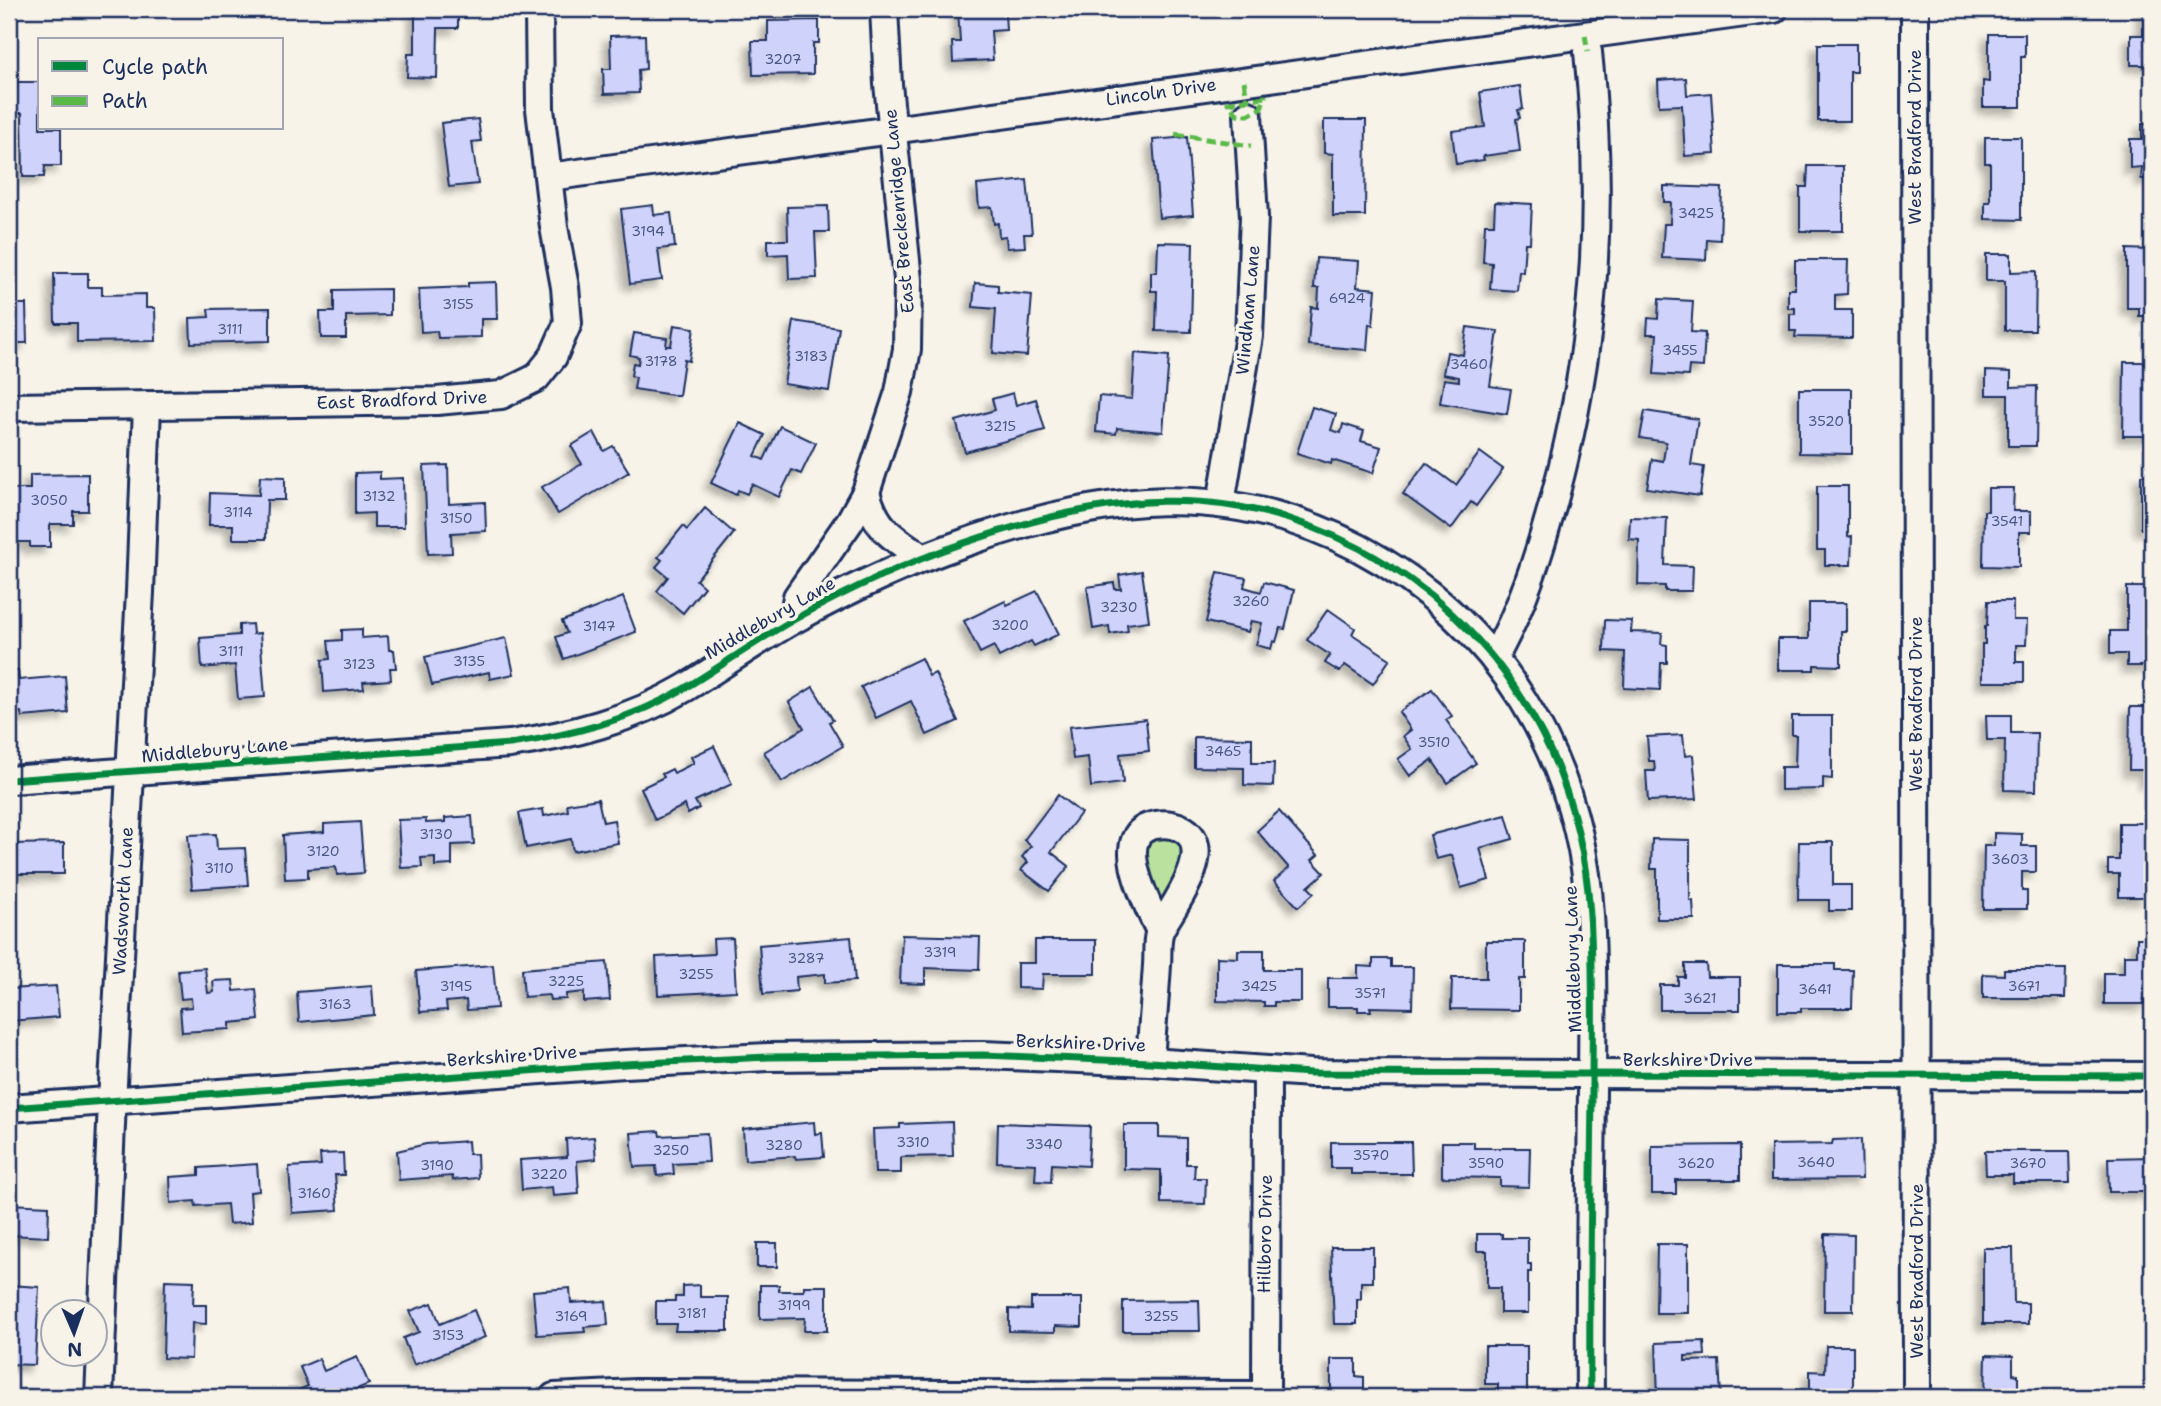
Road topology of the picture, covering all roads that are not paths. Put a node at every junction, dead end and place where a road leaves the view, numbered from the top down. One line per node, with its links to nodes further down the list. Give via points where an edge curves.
1 (540, 9): 8 (street, East Bradford Drive, via 540,109)
2 (884, 9): 7 (street, East Breckenridge Lane)
3 (1774, 9): 7 (street, Lincoln Drive)
4 (1915, 11): 23 (street, West Bradford Drive)
5 (1588, 52): 15 (street, via 1596,249 1585,360 1575,419 1538,554)
6 (1248, 115): 12 (street, Windham Lane, via 1254,217 1249,336)
7 (893, 129): 8 (street, Lincoln Drive); 11 (street, East Breckenridge Lane, via 908,280 907,349 899,392)
8 (549, 177): 9 (street, East Bradford Drive, via 568,323 553,357 536,378 501,395 437,401)
9 (147, 405): 10 (street, East Bradford Drive); 16 (street, Wadsworth Lane)
10 (9, 407)
11 (866, 492): 13 (street, via 871,512 886,533); 14 (street, East Breckenridge Lane, via 797,597)
12 (1221, 503): 13 (street, Middlebury Lane, via 1148,500 1089,507); 15 (street, Middlebury Lane, via 1278,515 1380,559 1459,619)
13 (923, 558): 14 (street, Middlebury Lane)
14 (793, 620): 16 (street, Middlebury Lane, via 684,689 597,727 550,738)
15 (1494, 658): 21 (street, Middlebury Lane, via 1550,747 1572,806 1590,913)
16 (131, 772): 17 (street, Middlebury Lane); 24 (street, Wadsworth Lane)
17 (9, 780)
18 (1160, 931): 19 (street)
19 (1150, 1062): 20 (street, Berkshire Drive); 24 (street, Berkshire Drive, via 984,1055 768,1057)
20 (1267, 1071): 21 (street, Berkshire Drive); 27 (street, Hillboro Drive)
21 (1592, 1075): 23 (street, Berkshire Drive); 30 (street, Middlebury Lane)
22 (2152, 1076): 23 (street, Berkshire Drive)
23 (1917, 1077): 31 (street, West Bradford Drive)
24 (112, 1101): 25 (street, Berkshire Drive); 28 (street, Wadsworth Lane)
25 (9, 1108)
26 (825, 1396): 27 (street); 29 (street, via 636,1393)
27 (1266, 1396)
28 (99, 1397)
29 (554, 1397)
30 (1590, 1397)
31 (1917, 1397)

